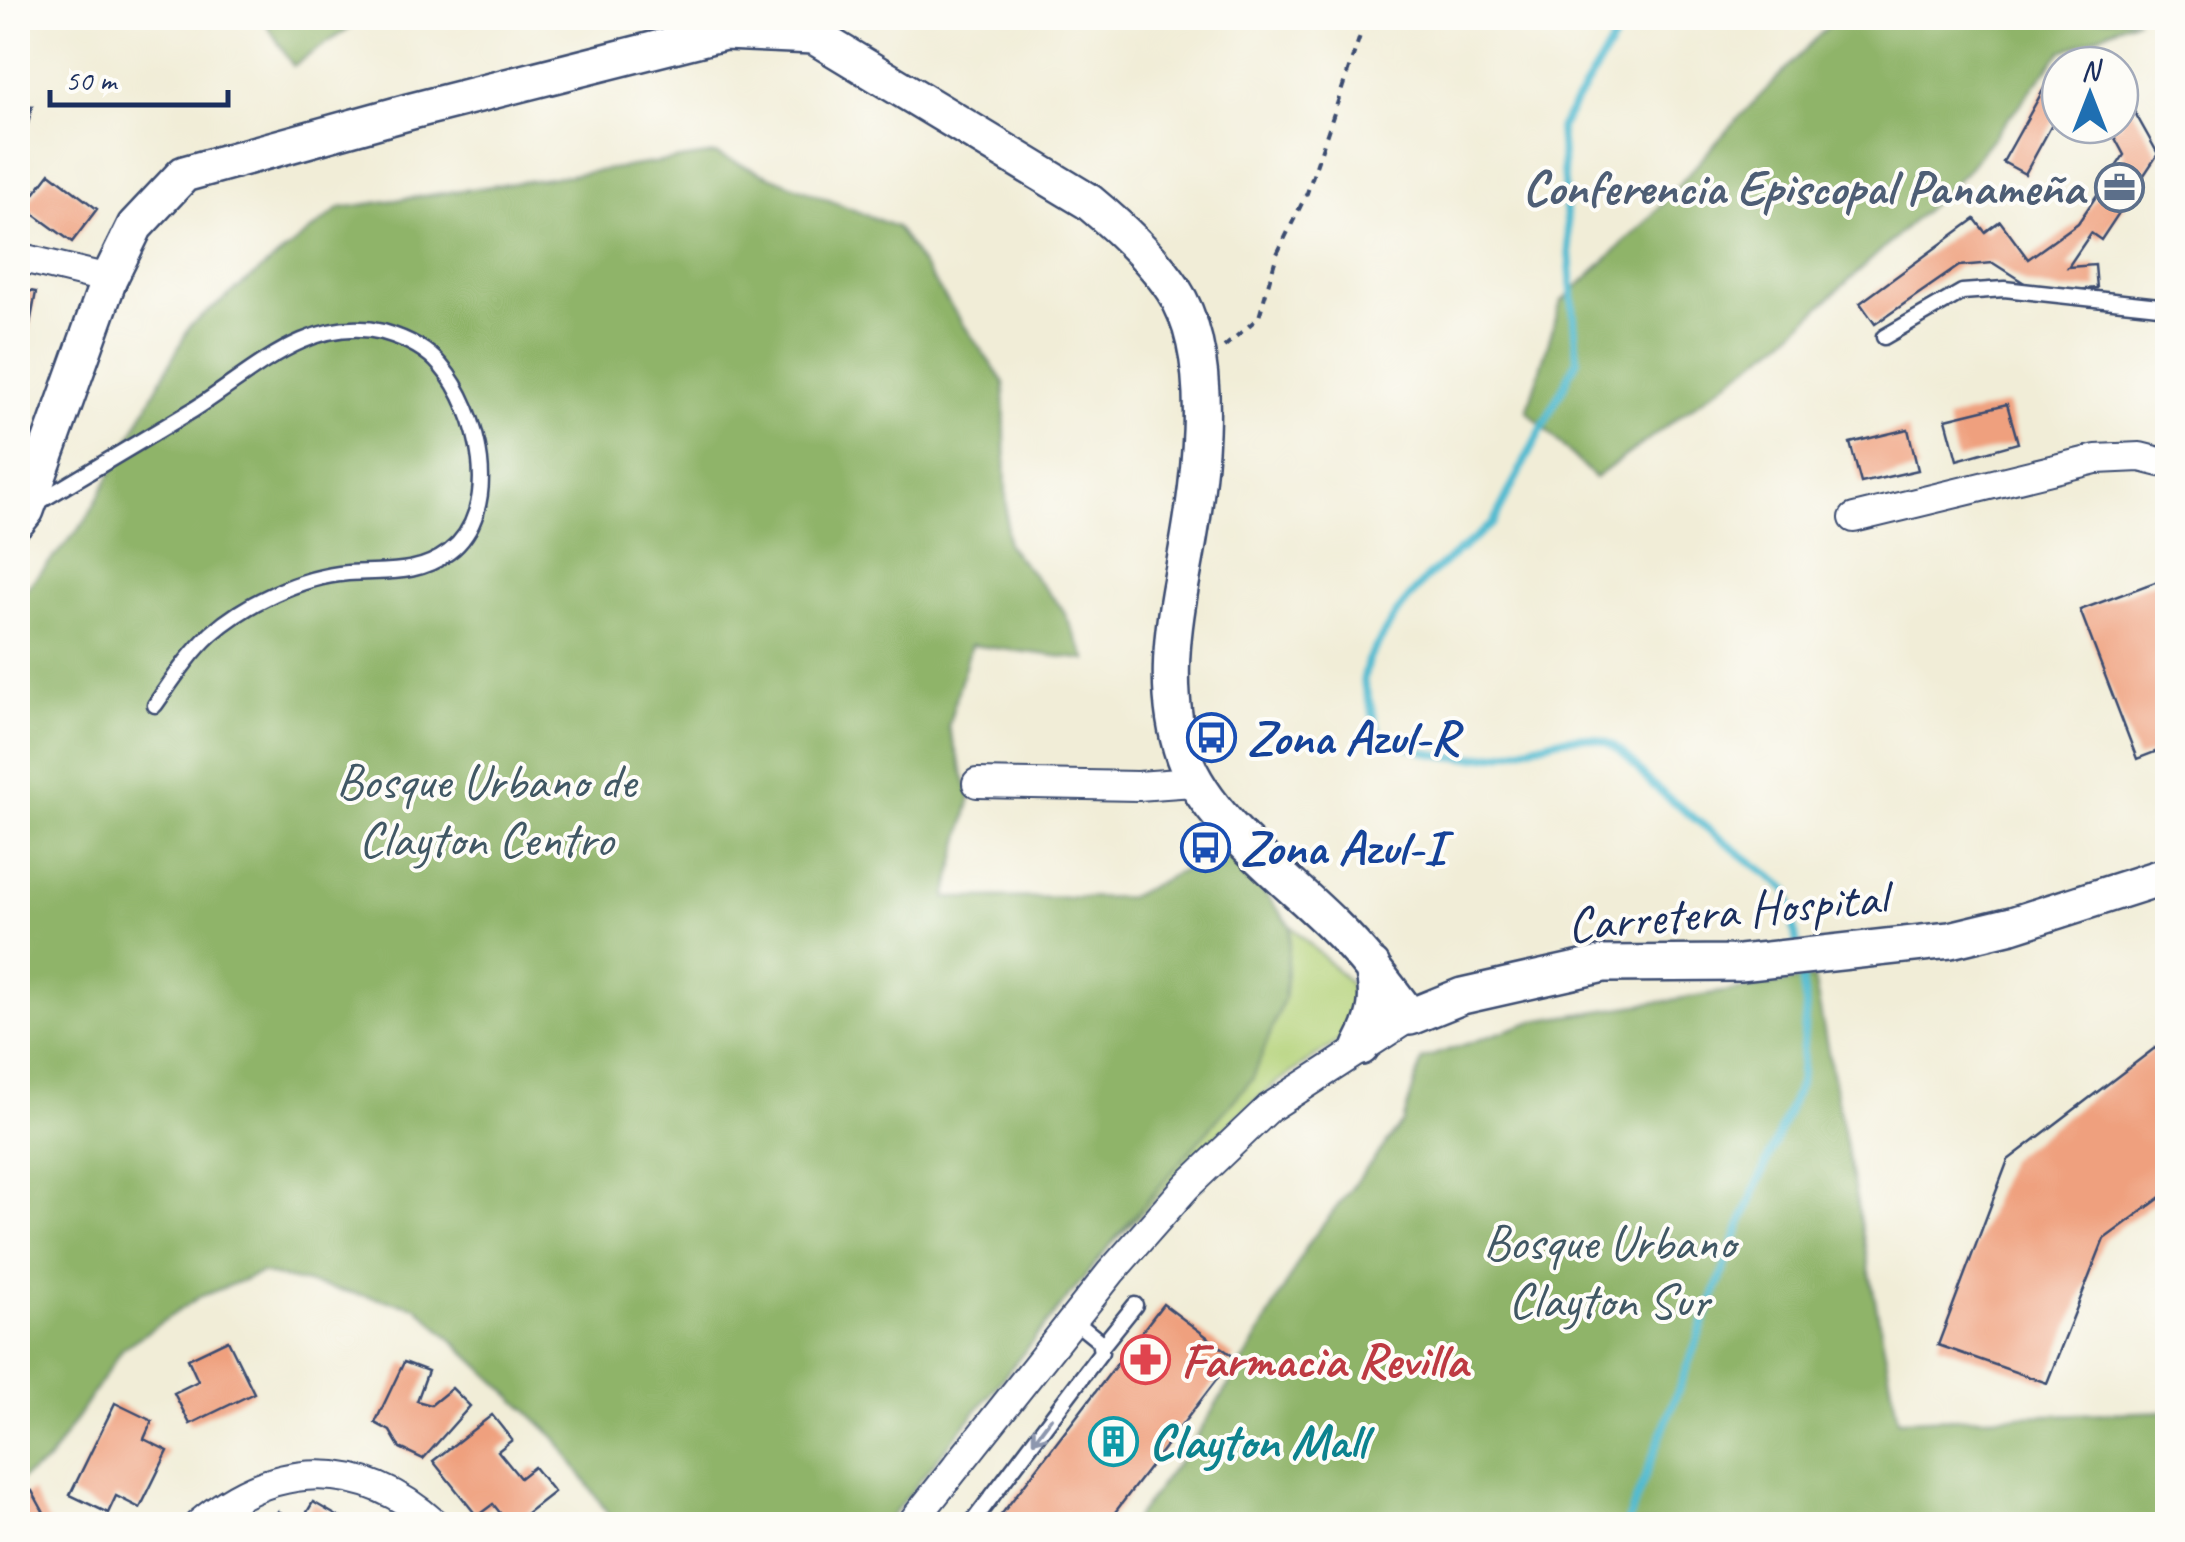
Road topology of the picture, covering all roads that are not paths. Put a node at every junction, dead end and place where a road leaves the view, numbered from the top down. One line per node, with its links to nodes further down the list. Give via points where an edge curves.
1 (821, 27): 3 (street, via 724,32 184,174 135,226); 11 (street, via 1089,202 1174,290 1194,344 1200,396 1200,464 1174,622 1172,697)
2 (18, 256): 3 (street)
3 (109, 280): 7 (street)
4 (2168, 307): 5 (lane, via 1981,289 1962,292)
5 (1884, 338)
6 (2168, 464): 8 (street, via 2140,457 2096,459)
7 (22, 515): 9 (lane, via 266,358 316,336 364,330 394,336 440,364 475,428 480,477 471,522 452,550 408,571 317,579 244,611 209,636)
8 (1854, 518)
9 (155, 705)
10 (977, 782): 11 (street)
11 (1193, 782): 13 (street)
12 (2168, 875): 14 (street, Carretera Hospital, via 1974,935 1740,963 1604,964)
13 (1371, 964): 14 (street, via 1412,989); 15 (street); 16 (street, via 1376,1013)
14 (1462, 996): 15 (street, Carretera Hospital)
15 (1410, 1018): 16 (street, Carretera Hospital)
16 (1361, 1047): 18 (street, Carretera Hospital, via 1269,1108 1222,1150)
17 (1136, 1305): 19 (lane)
18 (1074, 1320): 19 (lane); 22 (street, Carretera Hospital)
19 (1102, 1346): 23 (lane, one-way to 23)
20 (199, 1524): 21 (street, via 222,1504 268,1483 318,1474 391,1492)
21 (435, 1524)
22 (911, 1524)
23 (970, 1524)

